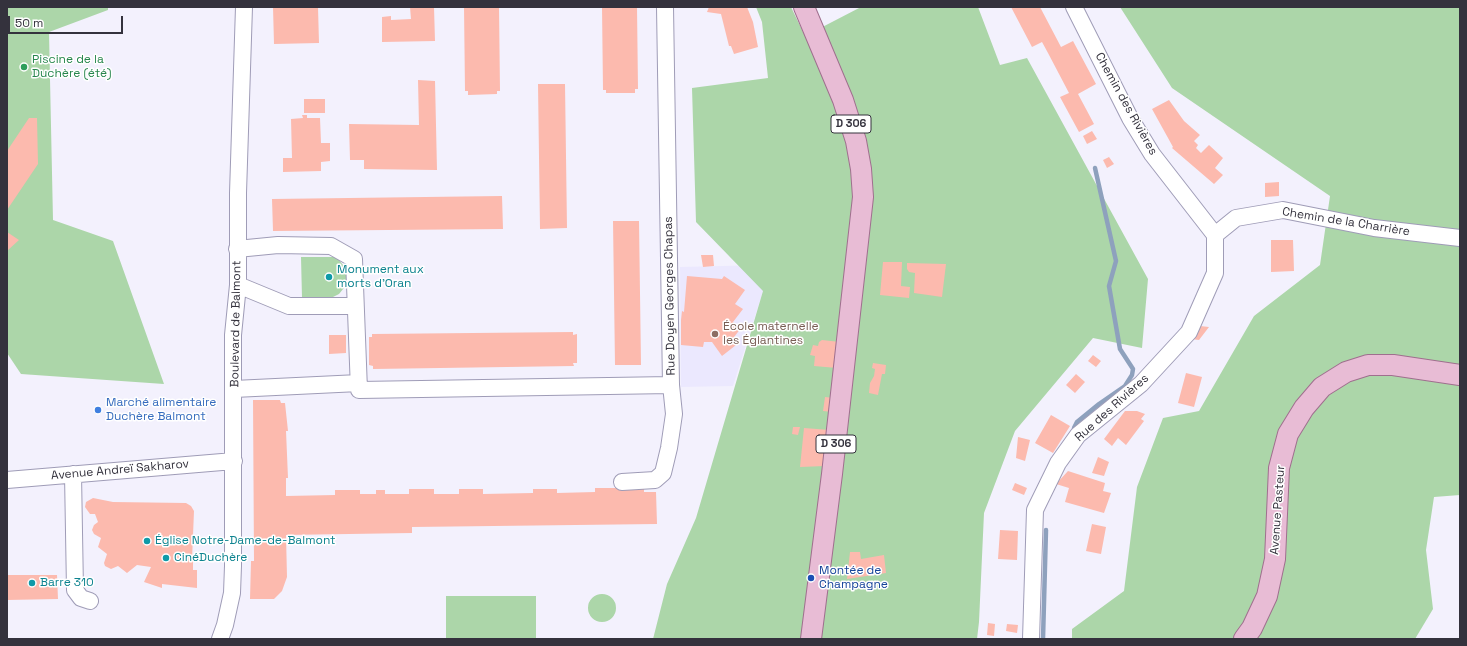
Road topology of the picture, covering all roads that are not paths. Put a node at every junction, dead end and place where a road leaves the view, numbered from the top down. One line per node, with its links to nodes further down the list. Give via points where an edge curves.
1 (244, 7): 7 (street, Boulevard de Balmont)
2 (665, 7): 12 (street, Rue Doyen Georges Chapas)
3 (804, 7): 20 (main road, D 306, via 843,100 856,141 863,197)
4 (1074, 7): 5 (street, Chemin des Rivières, via 1130,118 1152,154)
5 (1215, 235): 6 (street, Chemin de la Charrière, via 1236,218 1283,210 1374,228); 21 (street, Rue des Rivières, via 1215,273 1189,332 1141,384 1078,435 1058,463 1035,510)
6 (1460, 238)
7 (237, 249): 8 (street, Boulevard de Balmont); 9 (street, via 278,245 331,246 354,259)
8 (238, 286): 9 (street, via 289,306); 13 (street, Boulevard de Balmont, via 233,335)
9 (355, 306): 11 (street)
10 (1460, 375): 22 (main road, Avenue Pasteur, via 1393,365 1368,365 1346,372 1322,387 1304,408 1288,434 1280,468 1275,559 1267,596)
11 (359, 383): 12 (street, Rue Doyen Georges Chapas, via 359,390); 13 (street)
12 (671, 385): 17 (street, via 674,414 663,473 655,480)
13 (234, 389): 14 (street, Boulevard de Balmont)
14 (234, 460): 15 (street, Avenue Andreï Sakharov); 19 (street, Boulevard de Balmont, via 232,593)
15 (72, 474): 16 (street, Avenue Andreï Sakharov); 18 (street, via 75,590 81,598)
16 (7, 480)
17 (622, 482)
18 (90, 601)
19 (220, 639)
20 (811, 639)
21 (1031, 639)
22 (1244, 639)

